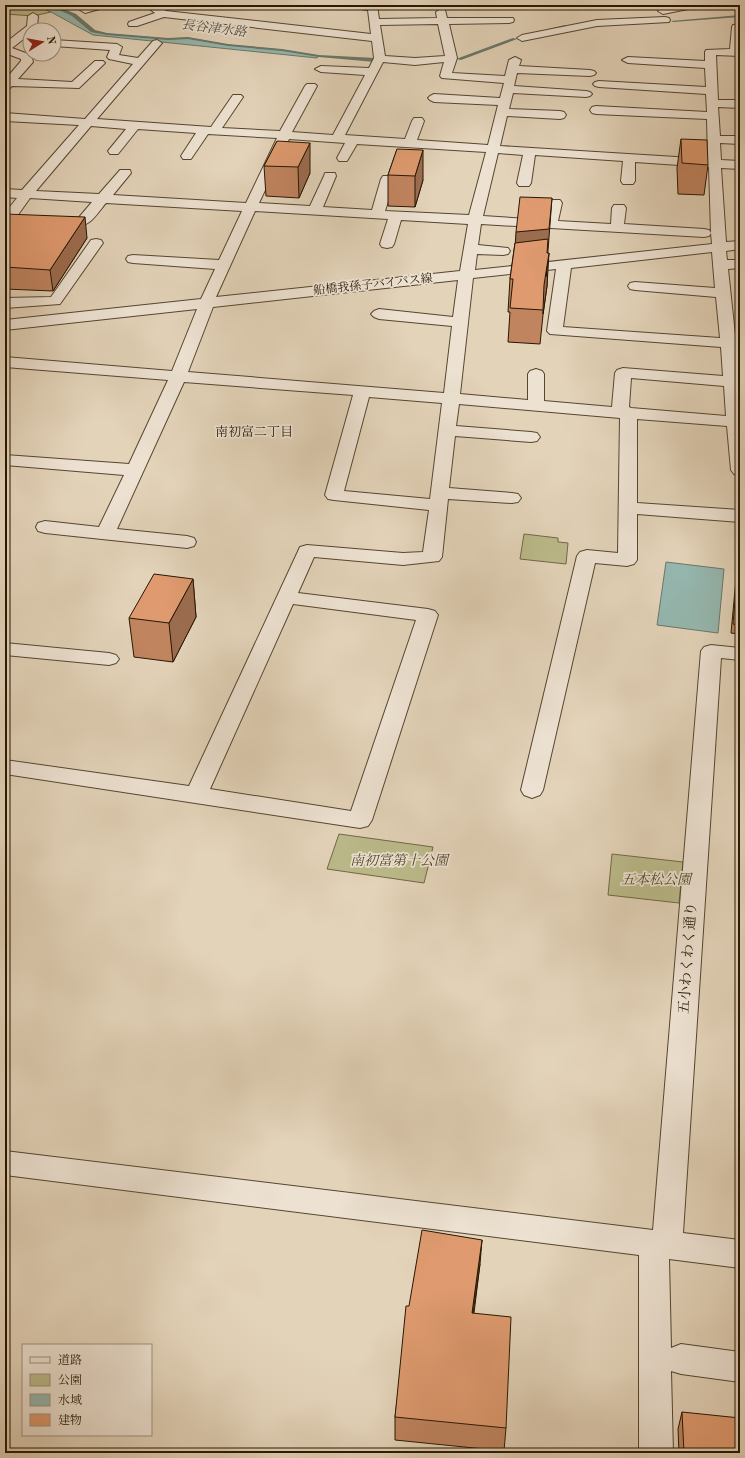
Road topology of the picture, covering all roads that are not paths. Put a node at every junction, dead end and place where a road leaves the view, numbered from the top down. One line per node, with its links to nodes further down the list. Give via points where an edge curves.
1 (103, 5): 6 (street)
2 (149, 5): 8 (street)
3 (353, 5): 5 (street)
4 (694, 5): 10 (street)
5 (372, 6): 13 (street)
6 (86, 10)
7 (230, 10): 12 (street)
8 (163, 14): 12 (street); 14 (street)
9 (32, 16): 23 (street, via 32,27)
10 (663, 16): 15 (street)
11 (442, 17): 13 (street); 19 (street, via 508,16); 27 (street)
12 (222, 20): 18 (street)
13 (374, 22): 18 (street)
14 (133, 24)
15 (579, 26): 17 (street); 19 (street)
16 (740, 27): 24 (street, via 737,27)
17 (595, 34)
18 (377, 38): 26 (street)
19 (522, 38): 20 (street)
20 (533, 42)
21 (62, 43): 30 (street, via 117,46 113,57)
22 (157, 43): 30 (street)
23 (5, 49): 25 (street)
24 (738, 53): 32 (street, via 710,52)
25 (22, 55)
26 (380, 58): 27 (street, via 414,62); 34 (street)
27 (451, 58): 38 (street, via 446,76)
28 (628, 60): 32 (street)
29 (28, 62): 36 (street)
30 (141, 62): 50 (street)
31 (99, 63): 36 (street, via 75,86)
32 (711, 65): 44 (street)
33 (321, 69): 34 (street)
34 (372, 72): 54 (street)
35 (590, 73): 38 (street)
36 (9, 81): 41 (street)
37 (599, 84): 44 (street)
38 (509, 85): 40 (street); 43 (street); 47 (street); 59 (street)
39 (311, 86): 53 (street)
40 (586, 94)
41 (70, 97)
42 (237, 97): 52 (street)
43 (434, 98)
44 (712, 103): 45 (street); 46 (street); 55 (street)
45 (740, 104)
46 (596, 110)
47 (560, 115)
48 (5, 117): 50 (street)
49 (418, 121): 58 (street)
50 (89, 122): 51 (street); 73 (street)
51 (135, 125): 52 (street); 60 (street)
52 (209, 130): 53 (street); 62 (street)
53 (284, 136): 54 (street); 78 (street)
54 (337, 139): 56 (street)
55 (714, 139): 57 (street); 65 (street)
56 (353, 140): 58 (street); 63 (street)
57 (740, 140)
58 (409, 144): 59 (street, via 428,151)
59 (493, 149): 61 (street); 83 (street)
60 (114, 151)
61 (530, 151): 64 (street); 71 (street)
62 (187, 156)
63 (343, 158)
64 (629, 158): 65 (street); 70 (street)
65 (716, 164): 66 (street); 92 (street)
66 (740, 165)
67 (125, 173): 74 (street)
68 (330, 176): 75 (street)
69 (388, 179): 81 (street)
70 (628, 181)
71 (524, 183)
72 (5, 193): 73 (street)
73 (26, 194): 74 (street); 85 (street)
74 (103, 198): 78 (street); 84 (street)
75 (320, 198): 76 (street); 80 (street)
76 (365, 201)
77 (555, 203): 86 (street)
78 (251, 207): 80 (street); 98 (street)
79 (620, 208): 87 (street)
80 (315, 211): 81 (street)
81 (377, 214): 82 (street)
82 (396, 215): 83 (street); 90 (street)
83 (475, 220): 86 (street); 93 (street)
84 (82, 222)
85 (5, 223)
86 (550, 224): 87 (street)
87 (617, 228): 88 (street)
88 (704, 233)
89 (96, 243): 103 (street)
90 (387, 244)
91 (740, 245): 92 (street, 船橋我孫子バイパス線)
92 (720, 247): 96 (street, 船橋我孫子バイパス線); 99 (street)
93 (470, 249): 94 (street); 100 (street)
94 (503, 251)
95 (132, 259): 98 (street)
96 (564, 264): 100 (street, 船橋我孫子バイパス線); 110 (street, via 555,332)
97 (740, 264): 99 (street)
98 (224, 265): 105 (street)
99 (722, 265): 102 (street)
100 (466, 275): 105 (street, 船橋我孫子バイパス線); 108 (street)
101 (635, 286): 102 (street)
102 (724, 293): 110 (street)
103 (55, 301): 104 (street); 107 (street)
104 (5, 303)
105 (207, 303): 107 (street, 船橋我孫子バイパス線); 113 (street)
106 (379, 314): 108 (street)
107 (57, 320): 109 (street, 船橋我孫子バイパス線)
108 (460, 322): 116 (street)
109 (5, 326)
110 (729, 343): 114 (street)
111 (5, 362): 113 (street)
112 (536, 374): 117 (street)
113 (178, 377): 115 (street); 123 (street)
114 (732, 382): 118 (street, via 623,373 620,409); 119 (street)
115 (362, 392): 116 (street); 126 (street, via 334,495)
116 (451, 399): 117 (street); 120 (street)
117 (536, 406): 118 (street)
118 (629, 414): 119 (street); 127 (street)
119 (736, 422): 124 (street)
120 (447, 430): 121 (street); 126 (street)
121 (531, 437)
122 (5, 460): 123 (street)
123 (134, 470): 130 (street)
124 (740, 470)
125 (512, 498): 126 (street)
126 (439, 499): 132 (street, via 432,557 403,559 307,550)
127 (628, 508): 128 (street); 137 (street, via 627,560 586,556)
128 (740, 516)
129 (45, 526): 130 (street)
130 (106, 534): 131 (street)
131 (187, 542)
132 (286, 597): 138 (street); 138 (street, via 428,615 360,820)
133 (5, 649): 135 (street)
134 (740, 654): 140 (street, 五小わくわく通り, via 711,651)
135 (109, 659)
136 (5, 767): 138 (street)
137 (532, 790)
138 (196, 795)
139 (5, 1163): 140 (street)
140 (661, 1245): 141 (street); 144 (street)
141 (740, 1254)
142 (681, 1360): 143 (street)
143 (740, 1367)
144 (656, 1453)

